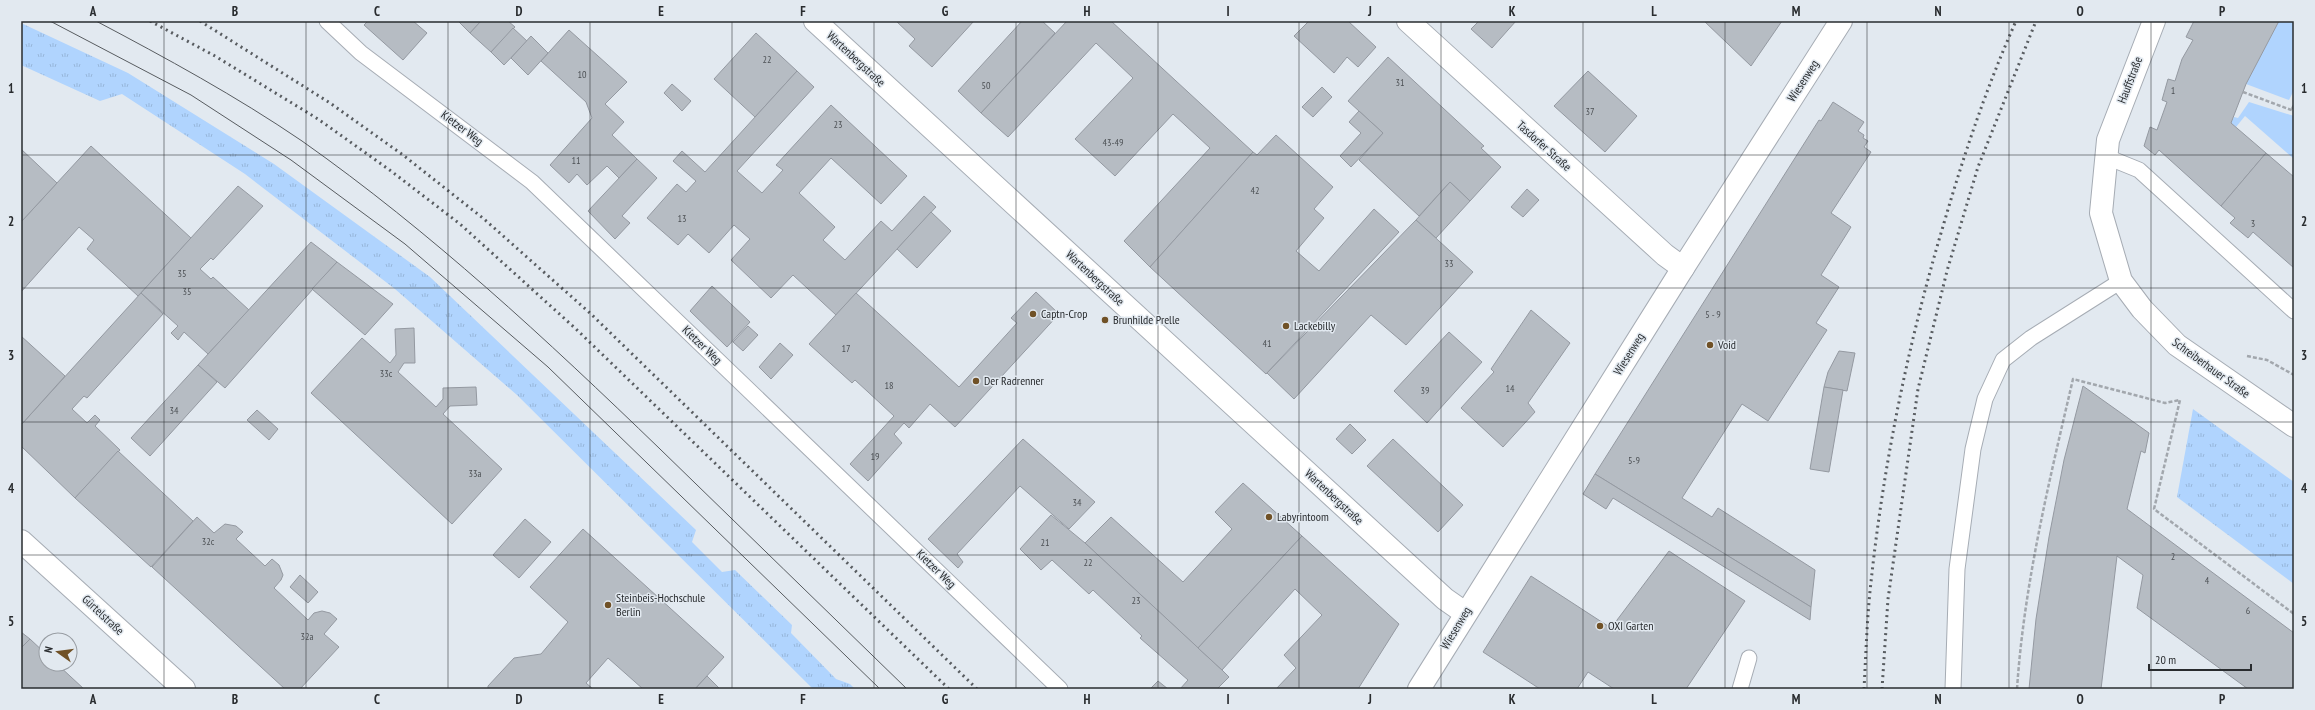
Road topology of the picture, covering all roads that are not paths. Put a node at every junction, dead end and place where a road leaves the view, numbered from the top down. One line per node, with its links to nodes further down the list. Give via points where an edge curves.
1 (327, 21): 15 (lane, Kietzer Weg, via 362,53 532,182)
2 (815, 21): 12 (street, Wartenbergstraße, via 1445,599)
3 (1408, 21): 7 (street, Tasdorfer Straße)
4 (1841, 21): 7 (street, Wiesenweg)
5 (2154, 21): 6 (street, Hauffstraße)
6 (2107, 149): 8 (street, Schreiberhauer Straße, via 2101,213); 9 (lane, via 2139,170)
7 (1683, 268): 12 (street, Wiesenweg)
8 (2121, 280): 10 (street, Schreiberhauer Straße, via 2142,309 2177,345); 18 (lane, via 2031,338 2003,360 1985,399 1974,449 1957,569)
9 (2294, 311)
10 (2294, 426)
11 (21, 541): 14 (street, Gürtelstraße)
12 (1465, 613): 16 (street, Wiesenweg)
13 (1748, 658): 17 (lane)
14 (184, 689)
15 (1060, 689)
16 (1419, 689)
17 (1740, 689)
18 (1953, 689)

